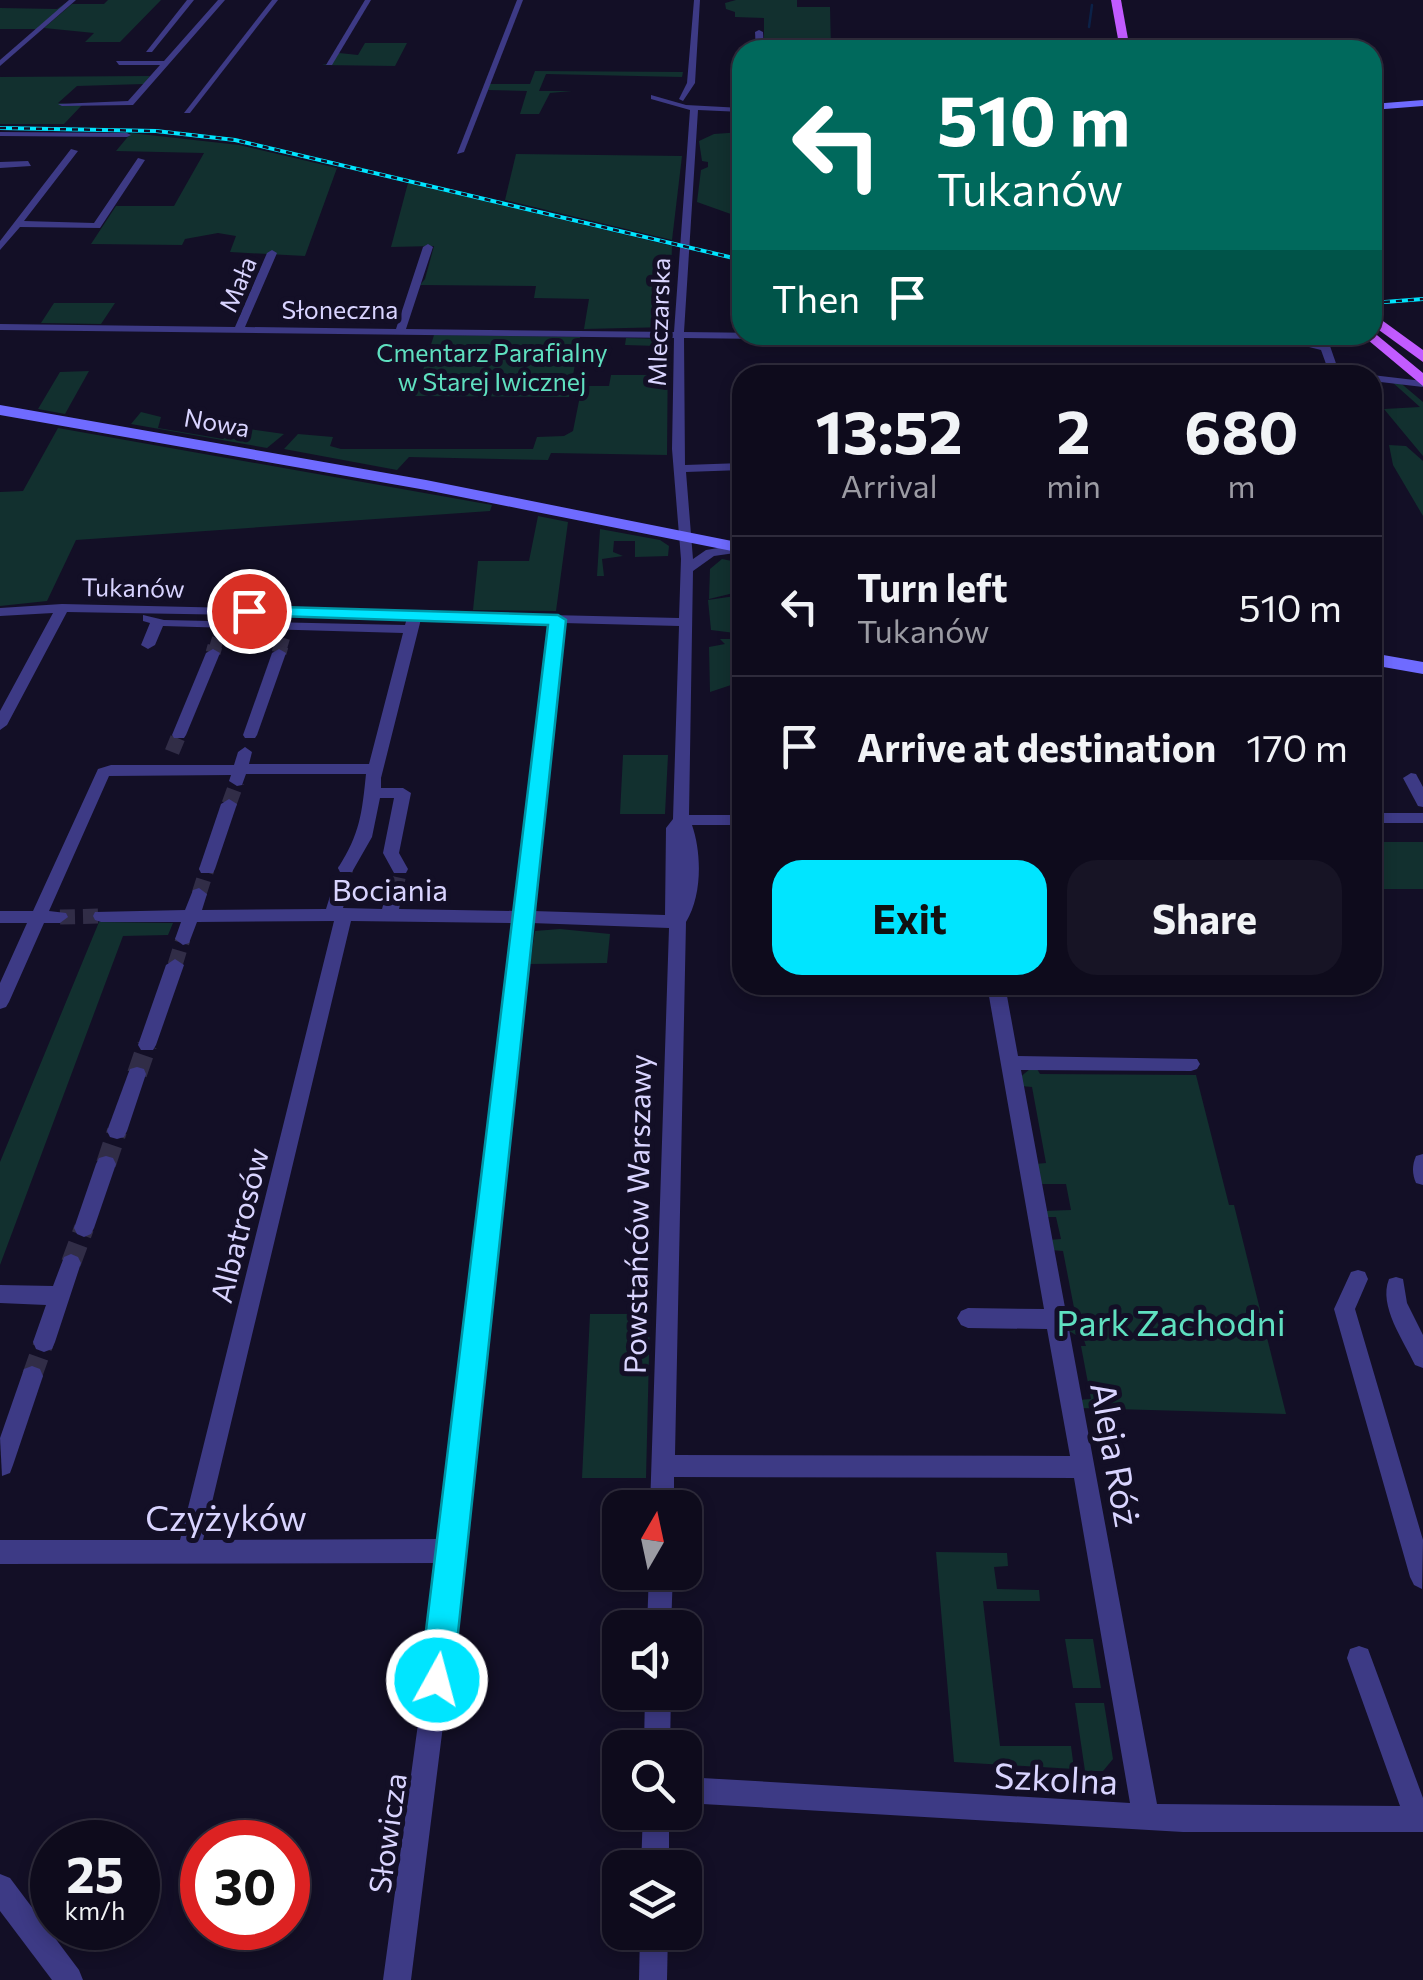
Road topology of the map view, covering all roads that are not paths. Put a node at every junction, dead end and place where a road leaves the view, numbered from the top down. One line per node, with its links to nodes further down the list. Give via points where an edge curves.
1 (73, 0): 18 (street)
2 (192, 0): 12 (street)
3 (222, 0): 13 (street)
4 (275, 0): 28 (street)
5 (368, 0): 17 (street)
6 (520, 0): 35 (street)
7 (697, 0): 19 (street)
8 (1116, 0): 11 (main road)
9 (759, 32): 10 (street)
10 (759, 40)
11 (1123, 40)
12 (157, 42): 13 (street); 14 (street)
13 (185, 42): 16 (street)
14 (149, 50)
15 (118, 63): 16 (street)
16 (166, 63): 22 (street, via 128,104)
17 (328, 63)
18 (0, 64)
19 (691, 83): 20 (street); 21 (street)
20 (697, 100): 21 (street); 24 (street); 25 (street); 31 (street, Mleczarska)
21 (680, 102): 31 (street, Mleczarska)
22 (62, 104)
23 (1416, 104): 27 (main road); 30 (main road, via 1407,110)
24 (732, 107)
25 (732, 107)
26 (732, 109): 31 (street, via 711,110)
27 (1382, 109)
28 (187, 111)
29 (1382, 111): 30 (main road)
30 (1423, 117)
31 (691, 121): 47 (street, Mleczarska)
32 (0, 134): 33 (street)
33 (128, 135)
34 (74, 151): 39 (street)
35 (460, 152)
36 (141, 160): 39 (street, via 99,225)
37 (0, 164): 38 (street)
38 (28, 164)
39 (18, 224): 40 (street)
40 (0, 247)
41 (428, 248): 46 (street)
42 (272, 253): 45 (street, Mała)
43 (1382, 325): 51 (main road)
44 (0, 327): 45 (street, Słoneczna)
45 (239, 330): 46 (street, Słoneczna)
46 (400, 332): 47 (street, Słoneczna)
47 (679, 334): 48 (street, Słoneczna); 59 (street, Mleczarska)
48 (732, 335)
49 (1310, 345): 53 (street, Słoneczna, via 1326,348)
50 (1381, 345): 52 (main road)
51 (1423, 357)
52 (1398, 360): 54 (street); 56 (main road)
53 (1332, 365)
54 (1382, 375)
55 (1382, 378): 56 (street)
56 (1423, 382)
57 (0, 410): 60 (main road, Nowa)
58 (732, 466): 59 (street)
59 (680, 469): 60 (street, Mleczarska)
60 (684, 530): 61 (main road); 62 (main road); 64 (street, Powstańców Warszawy)
61 (732, 534)
62 (732, 545)
63 (732, 550): 64 (street, via 702,556)
64 (686, 570): 69 (street, Powstańców Warszawy)
65 (0, 612): 66 (street, Tukanów)
66 (60, 613): 68 (street, Tukanów); 73 (street, Tukanów, via 157,618); 78 (street)
67 (558, 620): 68 (street, Tukanów); 69 (street, Tukanów); 107 (street, Słowicza)
68 (413, 621): 72 (street, Tukanów); 83 (street)
69 (685, 622): 92 (street, Powstańców Warszawy)
70 (166, 623): 71 (street, Tukanów)
71 (218, 638): 72 (street, Tukanów); 79 (street)
72 (284, 639): 80 (street)
73 (148, 645)
74 (1382, 647): 75 (main road)
75 (1423, 654)
76 (1382, 661): 77 (main road)
77 (1423, 668)
78 (0, 725)
79 (179, 734)
80 (250, 735)
81 (172, 752): 84 (street)
82 (245, 752): 85 (street)
83 (376, 769): 85 (street); 87 (street)
84 (164, 770): 85 (street); 105 (street, via 112,770 98,778)
85 (239, 776)
86 (1411, 778): 88 (street)
87 (374, 793): 94 (street, via 362,849); 96 (street, via 403,793 391,854)
88 (1423, 802)
89 (229, 804): 95 (street)
90 (1382, 818): 91 (street)
91 (1423, 818)
92 (681, 820): 93 (street); 108 (street, Powstańców Warszawy, via 690,832 689,877)
93 (732, 820)
94 (346, 868)
95 (207, 869)
96 (400, 869)
97 (395, 892): 101 (street)
98 (340, 893): 100 (street, Albatrosów)
99 (199, 894): 103 (street)
100 (339, 915): 101 (street, Bociania); 103 (street, Bociania); 136 (street, Albatrosów)
101 (390, 915): 107 (street, Bociania)
102 (100, 916): 103 (street, Bociania)
103 (192, 916): 109 (street)
104 (0, 917): 105 (street)
105 (37, 917): 106 (street); 112 (street)
106 (60, 917)
107 (522, 920): 108 (street, Bociania); 137 (street, Słowicza)
108 (678, 922): 133 (street, Powstańców Warszawy)
109 (183, 939)
110 (174, 965): 113 (street)
111 (998, 995): 114 (street, Aleja Róż)
112 (0, 1002)
113 (147, 1045)
114 (1010, 1063): 115 (street); 128 (street, Aleja Róż)
115 (1192, 1064)
116 (137, 1074): 117 (street)
117 (117, 1132)
118 (1423, 1162): 120 (street)
119 (106, 1164): 121 (street)
120 (1423, 1177)
121 (84, 1228)
122 (71, 1263): 126 (street)
123 (1358, 1278): 139 (street, via 1344,1309)
124 (1396, 1286): 130 (street, via 1397,1303)
125 (0, 1294): 126 (street)
126 (60, 1296): 129 (street)
127 (968, 1318): 128 (street)
128 (1057, 1319): 134 (street, Aleja Róż)
129 (44, 1342)
130 (1423, 1358)
131 (32, 1376): 132 (street)
132 (2, 1465)
133 (663, 1466): 134 (street); 135 (street, Powstańców Warszawy)
134 (1084, 1467): 142 (street, Aleja Róż)
135 (662, 1490)
136 (189, 1550): 137 (street, Czyżyków); 138 (street, Czyżyków)
137 (453, 1550): 147 (street, Słowicza)
138 (0, 1552)
139 (1422, 1576)
140 (1359, 1658): 143 (street)
141 (702, 1791): 142 (street, Szkolna)
142 (1146, 1817): 143 (street, Szkolna)
143 (1420, 1820)
144 (0, 1888): 146 (street)
145 (654, 1950): 148 (street)
146 (69, 1980)
147 (397, 1980)
148 (653, 1980)

